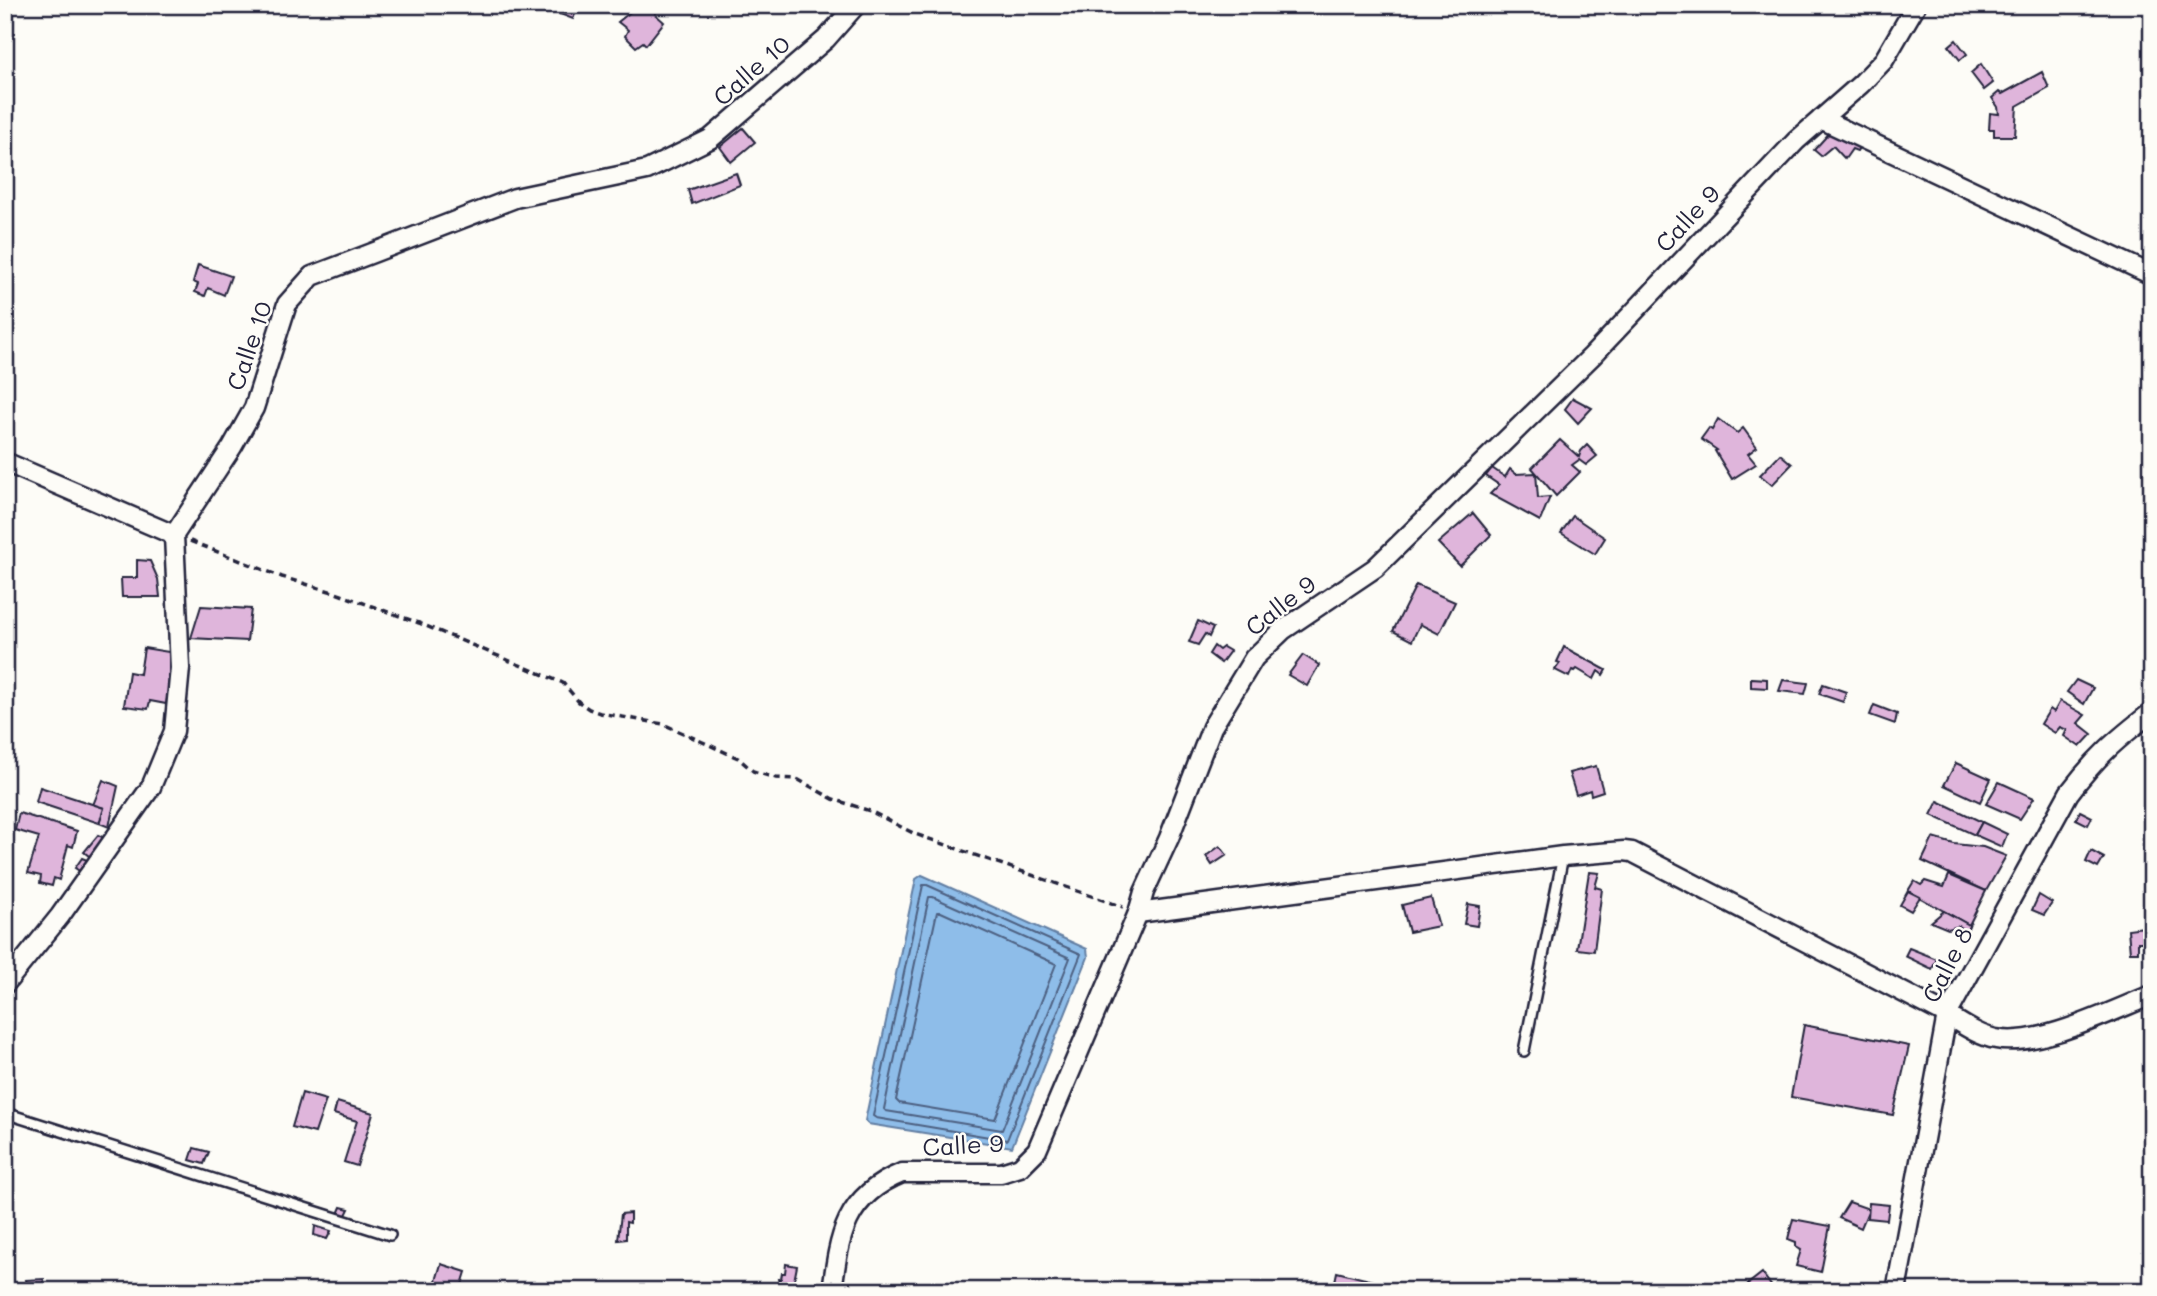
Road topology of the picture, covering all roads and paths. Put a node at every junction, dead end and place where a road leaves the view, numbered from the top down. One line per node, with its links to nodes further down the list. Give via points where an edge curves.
1 (856, 5): 6 (street, Calle 10, via 826,39 710,139 647,170 515,198 312,276 287,304 254,408)
2 (1916, 5): 3 (street, Calle 9, via 1885,60)
3 (1821, 118): 4 (street); 9 (street, Calle 9, via 1592,356 1375,568 1283,630 1254,658 1212,727)
4 (2152, 275)
5 (5, 461): 6 (street)
6 (174, 535): 9 (path, via 419,622 563,683 589,709 663,724 738,758 754,771 797,779 915,834); 10 (street, via 180,668 174,731 151,787 61,916)
7 (2152, 712): 12 (street, Calle 8, via 2089,766 2070,793)
8 (1563, 856): 9 (street); 12 (street, via 1632,852); 13 (lane)
9 (1138, 913): 16 (street, Calle 9, via 1037,1150 1020,1167 1001,1173 902,1173 887,1179 857,1205 845,1224)
10 (5, 984)
11 (2152, 995): 12 (street, via 2043,1037 2019,1041 1994,1039)
12 (1947, 1015): 17 (street, Calle 8)
13 (1524, 1051)
14 (5, 1113): 15 (lane)
15 (390, 1234)
16 (832, 1291)
17 (1896, 1291)

